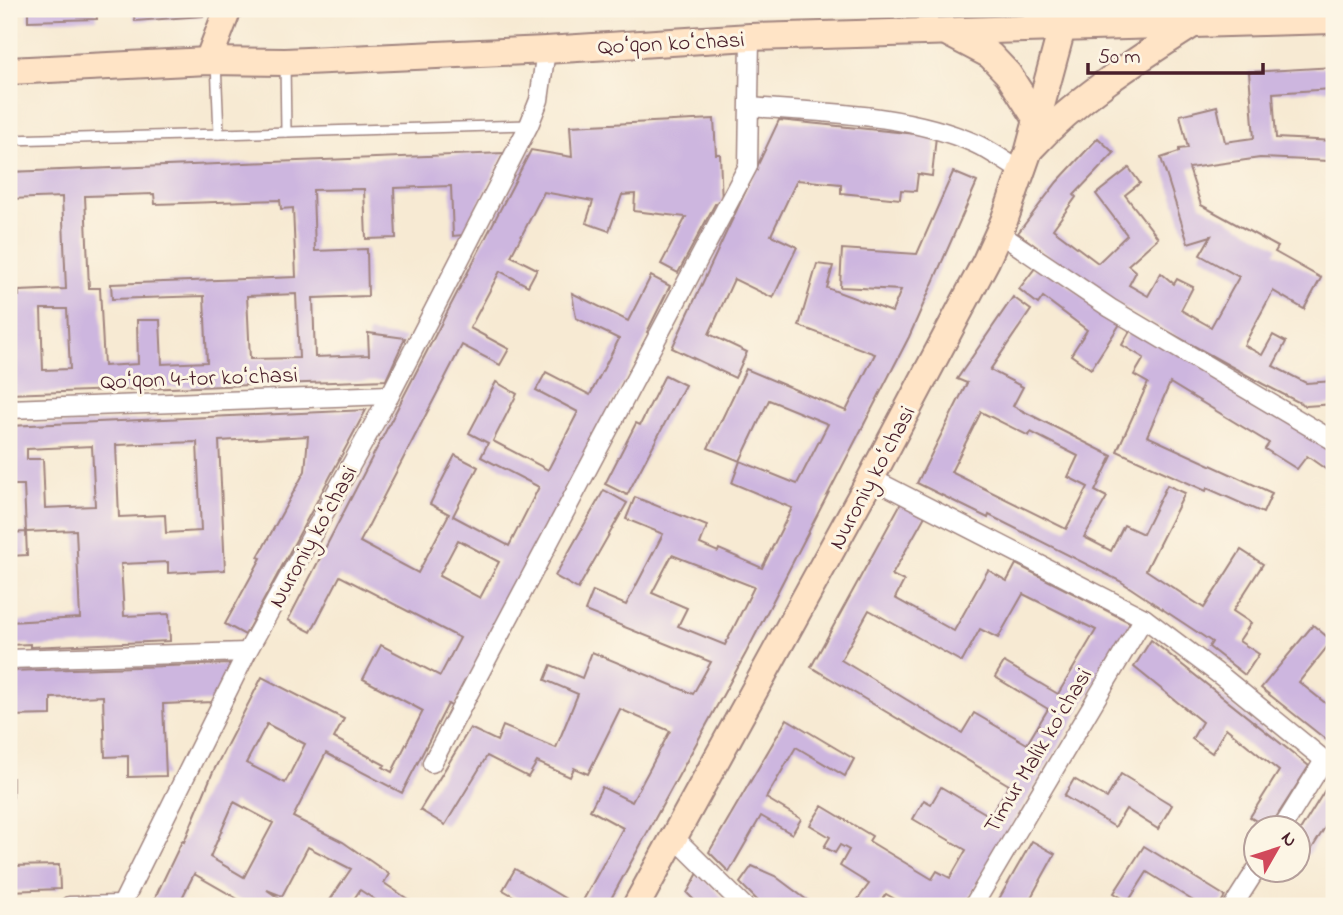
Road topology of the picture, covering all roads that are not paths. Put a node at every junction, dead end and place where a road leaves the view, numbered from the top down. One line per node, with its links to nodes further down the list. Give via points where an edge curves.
1 (228, 9): 9 (main road)
2 (1130, 17): 4 (main road, Qoʻqon koʻchasi); 5 (main road, Qoʻqon koʻchasi)
3 (1334, 20): 4 (main road, Qoʻqon koʻchasi)
4 (1195, 23): 19 (main road, via 1057,120)
5 (1062, 29): 6 (main road, Qoʻqon koʻchasi); 14 (main road, Nuroniy koʻchasi)
6 (948, 33): 7 (main road, Qoʻqon koʻchasi); 14 (main road, via 990,55)
7 (750, 37): 8 (main road, Qoʻqon koʻchasi); 13 (street)
8 (546, 50): 10 (main road, Qoʻqon koʻchasi); 15 (street, Nuroniy koʻchasi, via 539,100)
9 (212, 61): 10 (main road, Qoʻqon koʻchasi); 11 (main road, Qoʻqon koʻchasi); 17 (lane)
10 (285, 62): 16 (lane)
11 (9, 71)
12 (9, 101): 18 (lane)
13 (750, 107): 19 (street, via 869,117 933,129); 28 (street, via 748,166)
14 (1036, 118): 19 (main road, Nuroniy koʻchasi)
15 (529, 125): 16 (lane); 21 (street, Nuroniy koʻchasi)
16 (286, 132): 17 (lane)
17 (219, 134): 18 (lane)
18 (10, 140)
19 (1025, 160): 20 (main road, Nuroniy koʻchasi)
20 (999, 233): 23 (street, via 1110,308); 24 (main road, Nuroniy koʻchasi)
21 (390, 395): 22 (street, Qoʻqon 4-tor koʻchasi); 26 (street, Nuroniy koʻchasi)
22 (9, 409)
23 (1334, 441)
24 (871, 478): 25 (street); 31 (main road, Nuroniy koʻchasi)
25 (1144, 618): 29 (street); 37 (street, Timur Malik koʻchasi)
26 (247, 652): 27 (street); 34 (street, Nuroniy koʻchasi)
27 (9, 659)
28 (432, 763)
29 (1329, 764): 30 (street)
30 (1292, 814)
31 (674, 837): 35 (main road, Nuroniy koʻchasi); 36 (street)
32 (1247, 884): 38 (street)
33 (69, 906): 34 (street)
34 (122, 906)
35 (636, 906)
36 (744, 906)
37 (973, 906)
38 (1233, 906)

